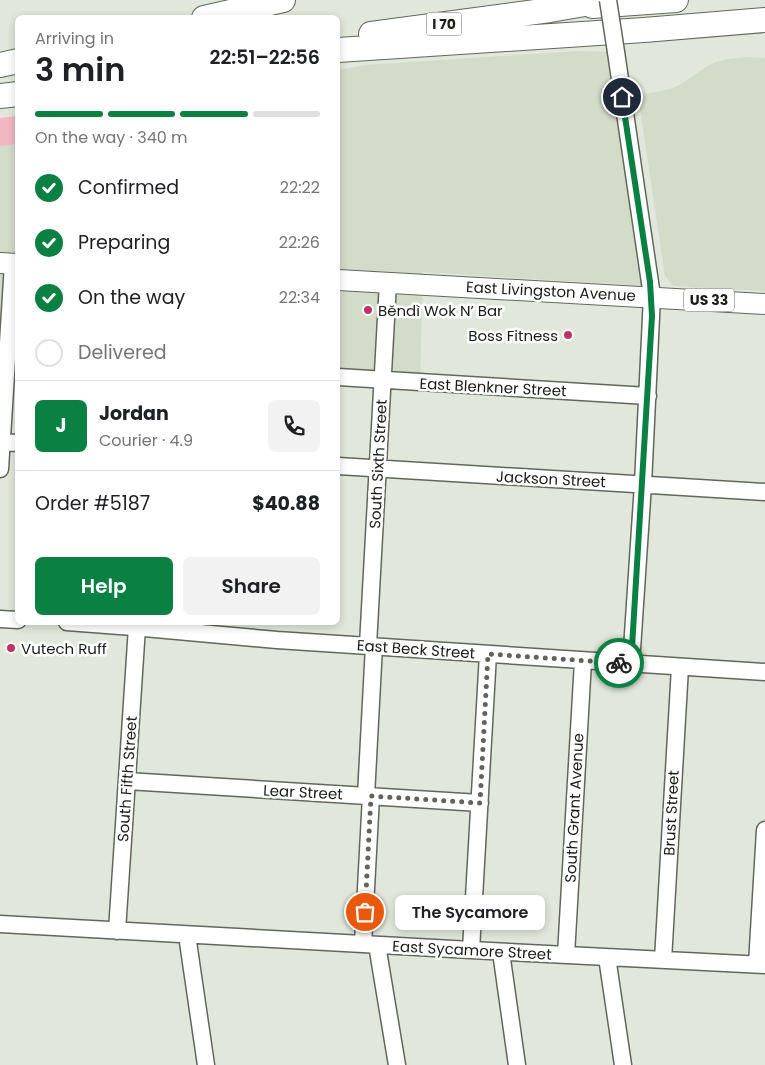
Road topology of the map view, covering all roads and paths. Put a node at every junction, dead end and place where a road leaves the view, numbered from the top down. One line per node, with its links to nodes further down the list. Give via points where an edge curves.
1 (283, 0): 5 (highway)
2 (608, 0): 4 (highway, I 70); 16 (street, bridge)
3 (676, 0): 4 (highway)
4 (550, 10): 7 (highway, I 70)
5 (217, 15)
6 (765, 20): 8 (highway)
7 (340, 39)
8 (340, 50)
9 (15, 62): 10 (highway)
10 (0, 65)
11 (15, 94): 12 (highway)
12 (0, 96)
13 (10, 263): 18 (street)
14 (340, 280): 15 (main road, East Livingston Avenue / US 33)
15 (388, 282): 16 (main road, East Livingston Avenue / US 33); 20 (street, South Sixth Street)
16 (652, 296): 17 (main road, East Livingston Avenue / US 33); 21 (street)
17 (765, 304)
18 (8, 357): 22 (street)
19 (340, 377): 20 (street, East Blenkner Street)
20 (382, 380): 21 (street, East Blenkner Street); 24 (street, South Sixth Street)
21 (648, 396): 26 (street)
22 (6, 442): 25 (street)
23 (340, 466): 24 (street, Jackson Street)
24 (377, 468): 26 (street, Jackson Street); 31 (street, South Sixth Street)
25 (0, 469)
26 (643, 484): 27 (street, Jackson Street); 34 (street)
27 (765, 492)
28 (0, 618): 29 (street)
29 (15, 620)
30 (134, 625): 31 (street, East Beck Street); 37 (street, South Fifth Street)
31 (371, 646): 32 (street, East Beck Street); 38 (street, South Sixth Street)
32 (488, 654): 33 (street, East Beck Street); 39 (street)
33 (583, 661): 34 (street, East Beck Street); 47 (street, South Grant Avenue)
34 (631, 664): 35 (street, East Beck Street)
35 (680, 667): 36 (street, East Beck Street); 49 (street, Brust Street)
36 (765, 672)
37 (127, 781): 38 (street, Lear Street); 42 (street, South Fifth Street)
38 (368, 796): 39 (street, Lear Street); 44 (street, South Sixth Street)
39 (480, 803): 45 (street)
40 (765, 830): 50 (street)
41 (0, 924): 42 (street, East Sycamore Street)
42 (118, 931): 43 (street, East Sycamore Street)
43 (187, 935): 44 (street, East Sycamore Street); 51 (street)
44 (370, 945): 45 (street, East Sycamore Street); 52 (street, South Sixth Street)
45 (471, 950): 46 (street, East Sycamore Street)
46 (501, 952): 47 (street, East Sycamore Street); 53 (street)
47 (566, 955): 48 (street, East Sycamore Street)
48 (607, 957): 49 (street, East Sycamore Street); 54 (street)
49 (663, 960): 50 (street, East Sycamore Street)
50 (761, 964)
51 (206, 1065)
52 (397, 1065)
53 (517, 1065)
54 (622, 1065)

